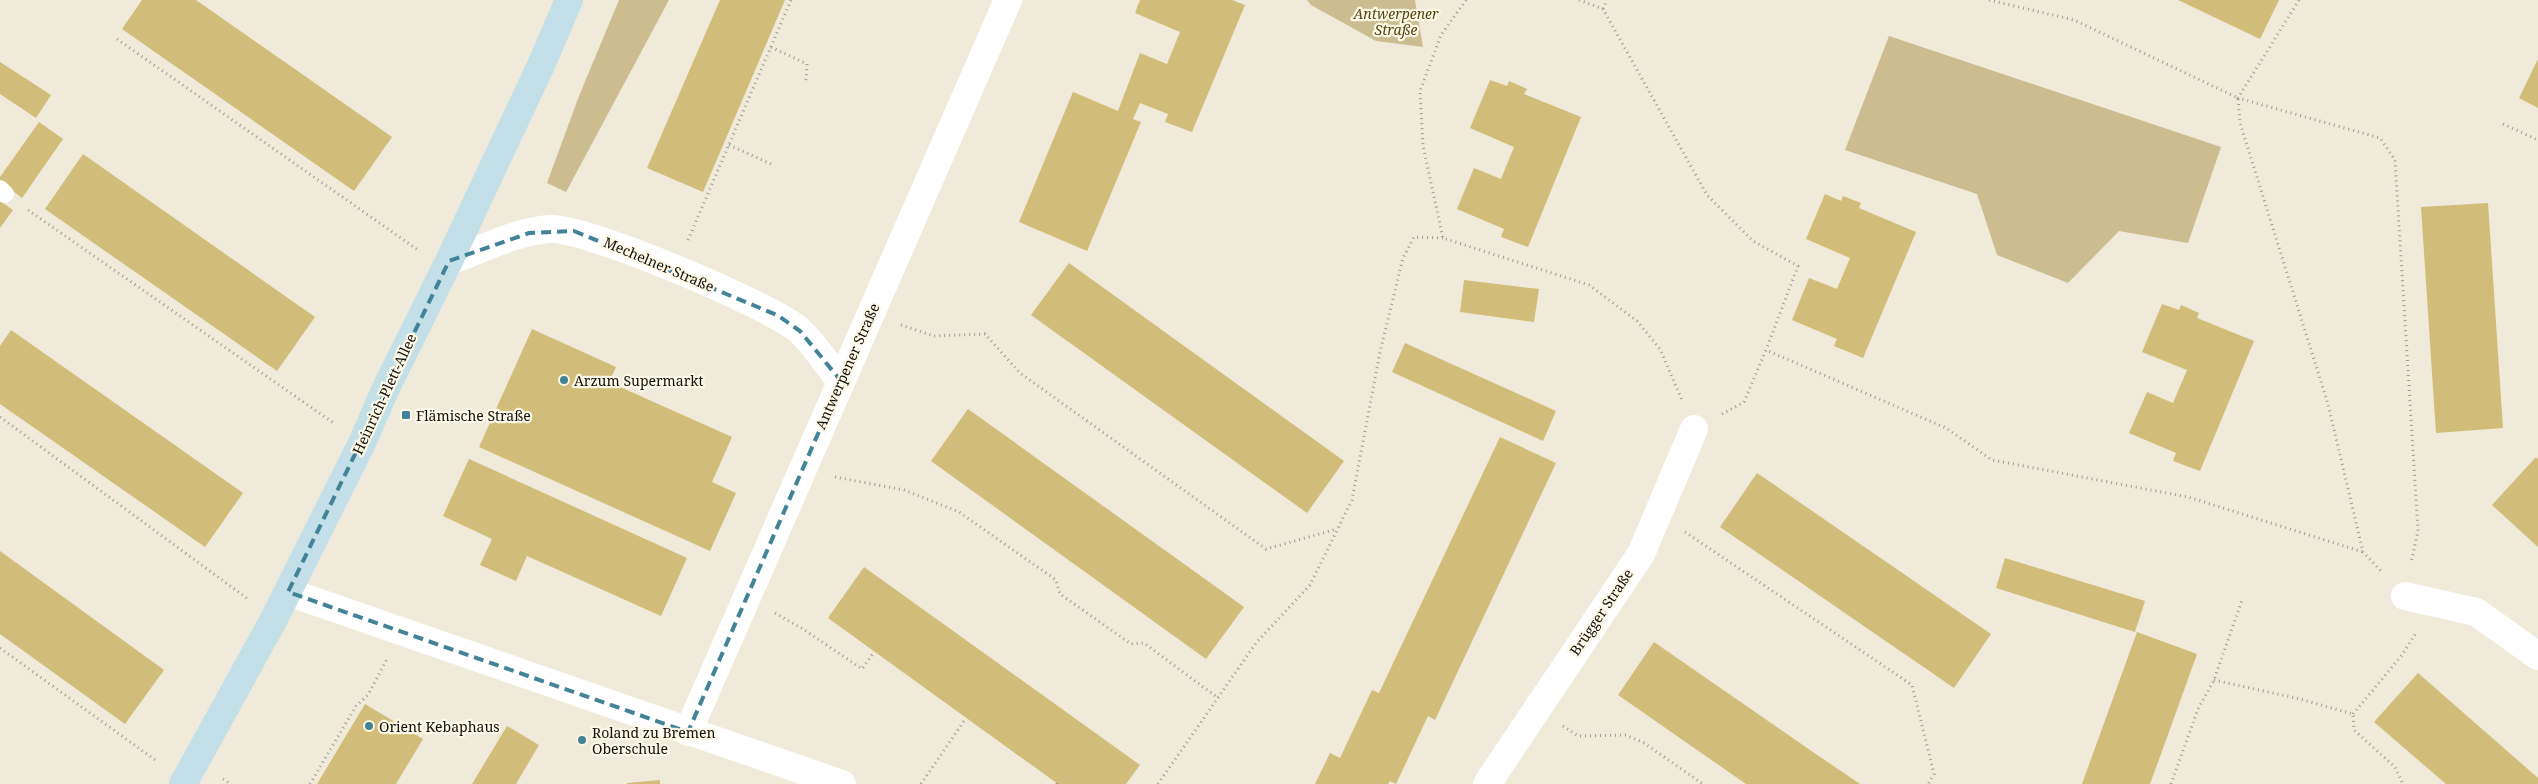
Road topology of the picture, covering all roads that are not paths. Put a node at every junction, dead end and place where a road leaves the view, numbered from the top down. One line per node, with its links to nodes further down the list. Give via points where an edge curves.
1 (569, 0): 3 (main road, Heinrich-Plett-Allee)
2 (1008, 0): 4 (street, Antwerpener Straße)
3 (447, 265): 4 (street, Mechelner Straße, via 504,239 551,229 574,231 675,270 777,315 800,331); 6 (main road, Heinrich-Plett-Allee)
4 (840, 381): 9 (street, Antwerpener Straße)
5 (1694, 429): 12 (street, Brügger Straße, via 1641,554)
6 (288, 592): 9 (street); 10 (main road, Heinrich-Plett-Allee)
7 (2405, 596): 8 (street, via 2476,612)
8 (2538, 656)
9 (688, 732): 11 (street)
10 (184, 783)
11 (842, 784)
12 (1487, 784)

